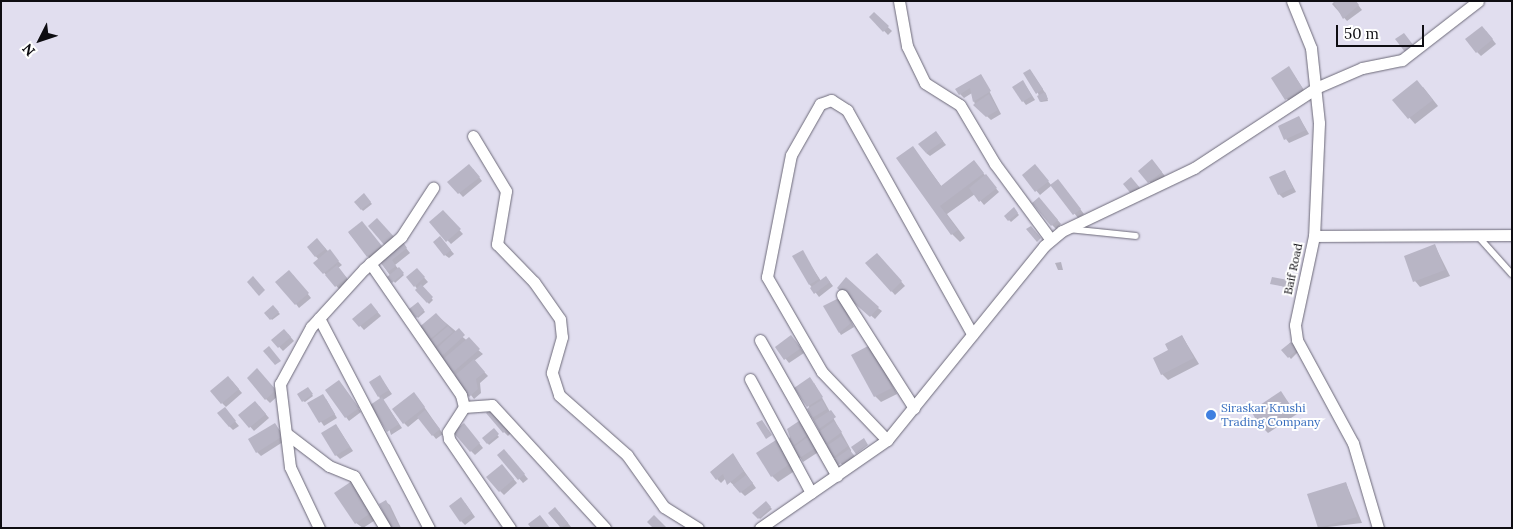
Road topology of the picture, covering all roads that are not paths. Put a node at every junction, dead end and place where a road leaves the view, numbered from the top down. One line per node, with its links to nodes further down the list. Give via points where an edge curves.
1 (899, 1): 12 (street, via 905,41 925,83 960,105 995,164)
2 (1292, 1): 4 (street, Baif Road, via 1311,48)
3 (1478, 1): 4 (street, via 1402,60 1362,68)
4 (1318, 87): 7 (street, via 1194,168); 11 (street, Baif Road)
5 (473, 136): 31 (street, via 506,191 497,244 534,282 560,319 562,337 552,373 559,395 626,455 664,507)
6 (433, 188): 13 (street, via 401,237)
7 (1067, 228): 10 (lane); 12 (street)
8 (1477, 234): 9 (street); 11 (street); 14 (lane)
9 (1512, 235)
10 (1136, 236)
11 (1314, 236): 33 (street, Baif Road, via 1295,326 1297,340 1353,443)
12 (1051, 240): 17 (street)
13 (370, 263): 16 (street); 20 (street, via 461,395)
14 (1512, 274)
15 (842, 295): 21 (street)
16 (319, 318): 22 (street, via 305,335 280,384); 28 (street)
17 (972, 334): 21 (street); 23 (street, via 846,110 831,100 820,104 791,155 767,277 822,372)
18 (760, 340): 24 (street)
19 (750, 379): 25 (street)
20 (464, 407): 29 (street, via 448,432 450,439); 30 (street, via 492,405)
21 (914, 408): 23 (street)
22 (288, 434): 26 (street, via 290,467); 27 (street, via 329,466 354,476)
23 (887, 440): 24 (street)
24 (837, 476): 25 (street)
25 (811, 493): 32 (street)
26 (318, 528)
27 (385, 528)
28 (429, 528)
29 (510, 528)
30 (605, 528)
31 (698, 528)
32 (760, 528)
33 (1378, 528)

